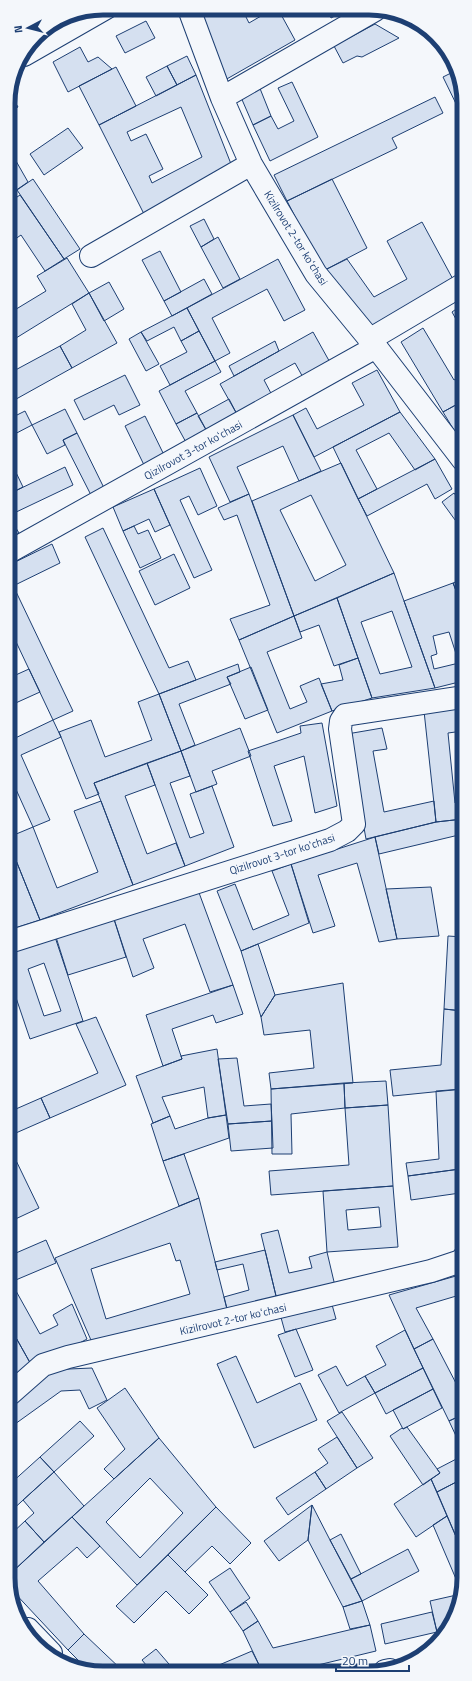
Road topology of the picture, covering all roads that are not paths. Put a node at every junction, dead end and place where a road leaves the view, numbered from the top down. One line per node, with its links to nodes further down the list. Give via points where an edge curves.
1 (191, 15): 5 (street, Kizilrovot 2-tor koʻchasi)
2 (366, 15): 5 (street)
3 (92, 16): 4 (street)
4 (35, 48)
5 (222, 98): 6 (street, Kizilrovot 2-tor koʻchasi)
6 (251, 164): 7 (street); 9 (street, Kizilrovot 2-tor koʻchasi, via 316,274)
7 (91, 256)
8 (457, 288): 9 (street, Qizilrovot 3-tor koʻchasi)
9 (373, 344): 10 (street, Kizilrovot 2-tor koʻchasi); 11 (street, Qizilrovot 3-tor koʻchasi)
10 (457, 452)
11 (15, 549)
12 (457, 698): 13 (street, Qizilrovot 3-tor koʻchasi, via 345,715 340,729 354,824 347,831 330,840)
13 (15, 940)
14 (457, 1262): 15 (street, Kizilrovot 2-tor koʻchasi, via 431,1272 68,1357 43,1365)
15 (15, 1390)

